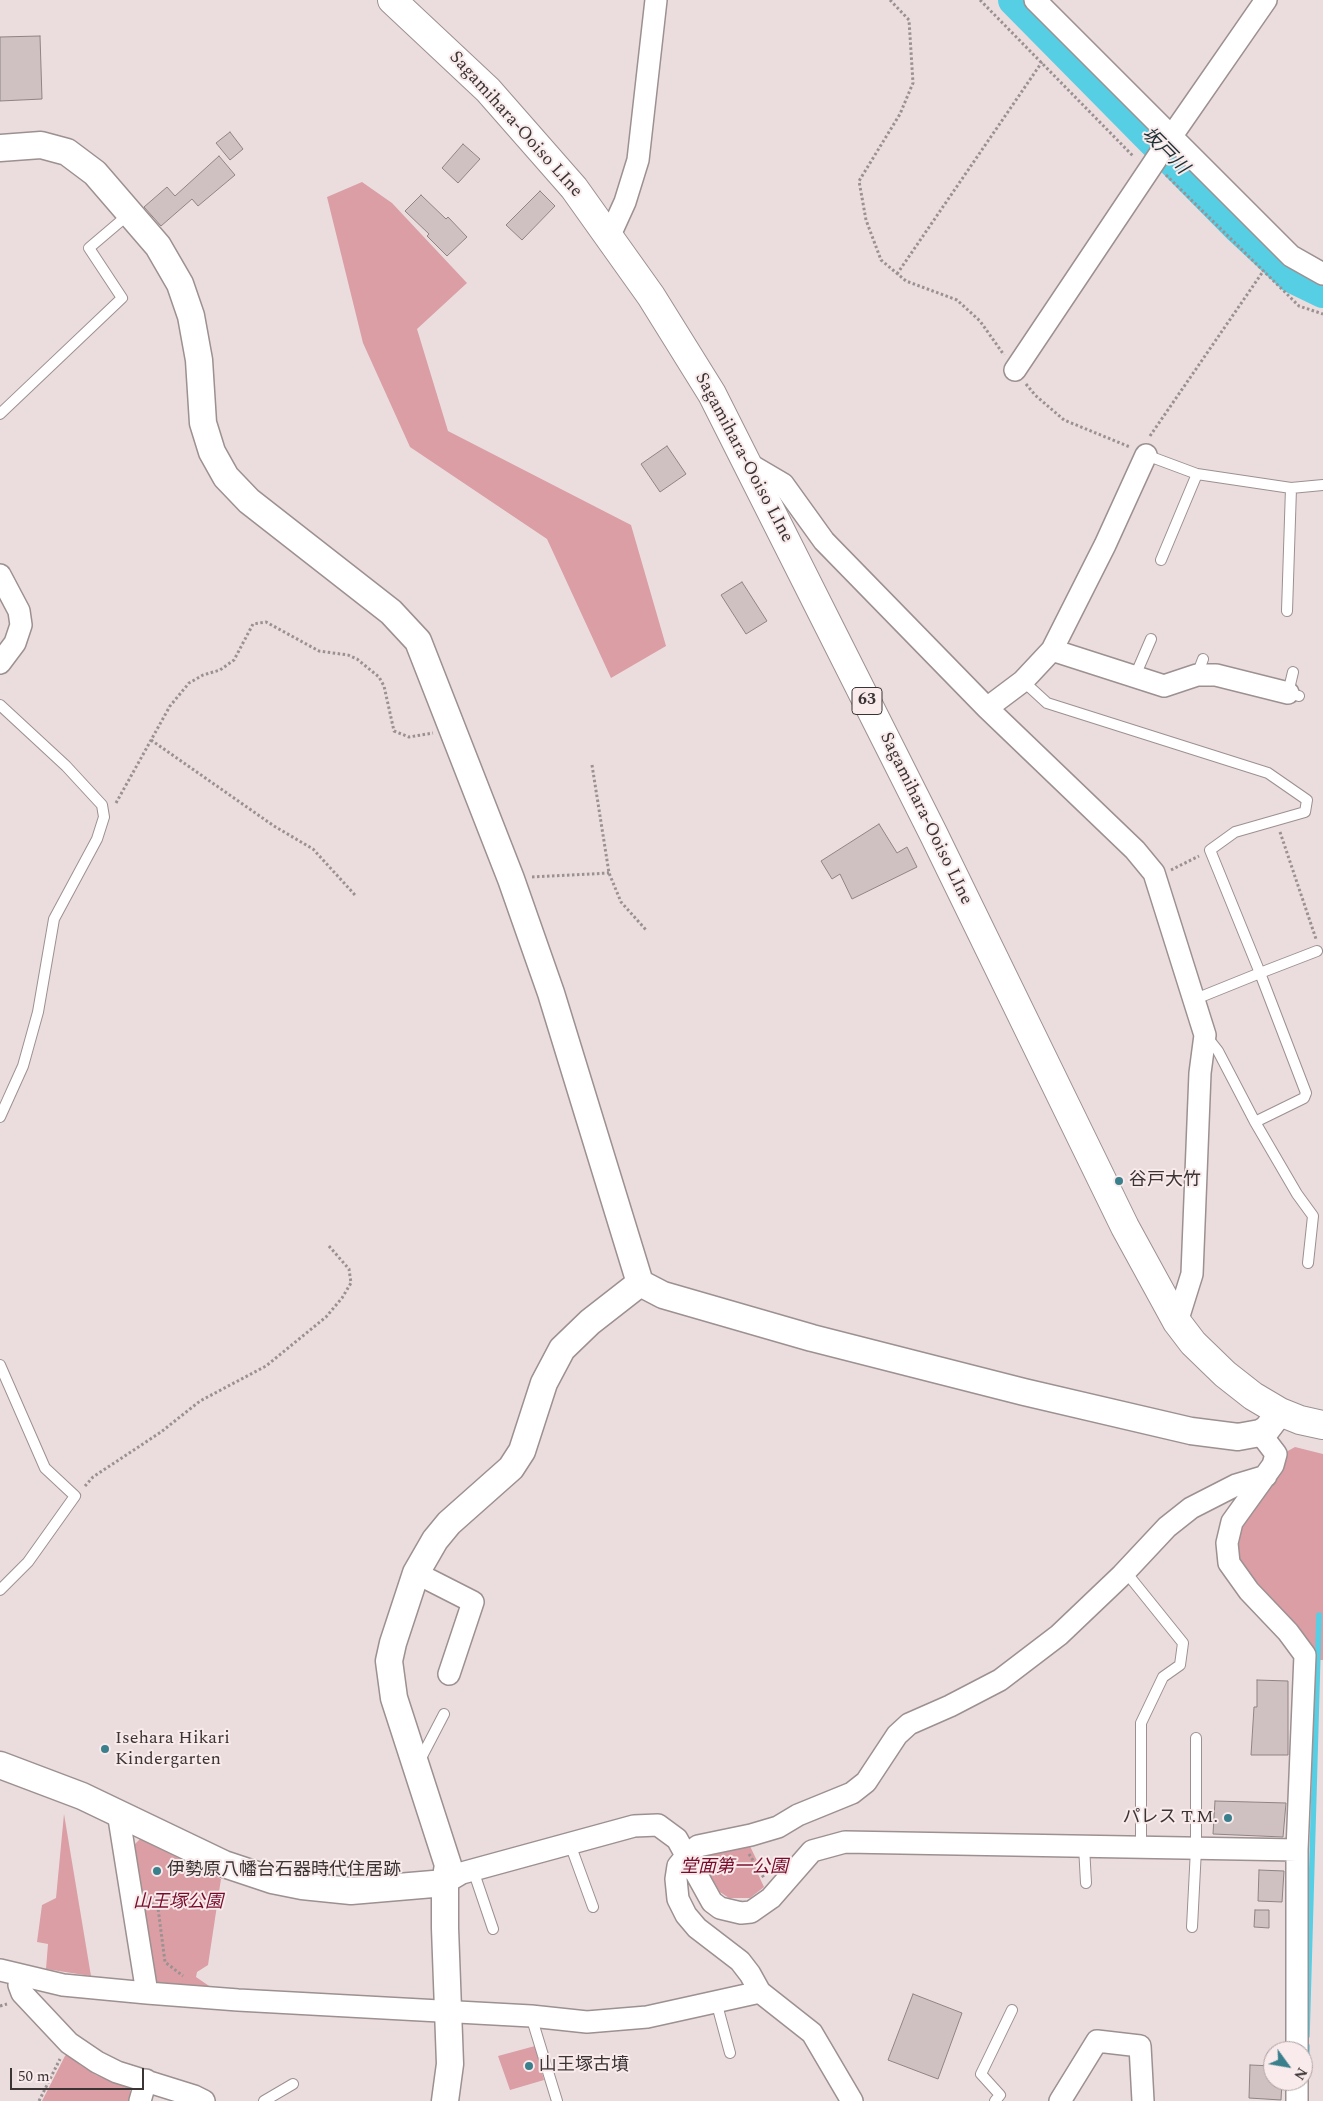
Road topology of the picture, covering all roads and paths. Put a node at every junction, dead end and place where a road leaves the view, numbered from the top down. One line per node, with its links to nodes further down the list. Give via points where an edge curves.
1 (392, 0): 10 (main road, Sagamihara-Ooiso LIne / 63, via 488,90 574,188)
2 (656, 0): 10 (street, via 638,160 625,202)
3 (890, 0): 12 (path, via 909,20 913,83 900,114 859,181 866,220 881,260)
4 (1035, 0): 7 (street)
5 (1266, 0): 7 (street)
6 (1042, 62): 12 (path)
7 (1171, 137): 13 (street, via 1290,256); 14 (street)
8 (0, 148): 9 (street, via 41,146 67,152 95,173)
9 (130, 213): 15 (lane, via 89,248 122,298); 33 (street, via 158,246 180,284 191,316 199,360 203,422 212,452 226,477 249,501 391,612 418,641)
10 (610, 235): 17 (main road, Sagamihara-Ooiso LIne / 63, via 682,344)
11 (1264, 270): 16 (path)
12 (897, 274): 14 (path, via 906,281 958,300 980,322)
13 (1323, 274)
14 (1015, 370): 16 (path, via 1035,395 1064,420)
15 (0, 414)
16 (1143, 454): 18 (lane); 25 (street, via 1105,544)
17 (749, 464): 32 (street, via 783,484 824,541); 53 (main road, Sagamihara-Ooiso LIne / 63, via 1126,1227)
18 (1197, 474): 20 (lane); 21 (lane)
19 (1323, 485): 20 (lane)
20 (1291, 488): 23 (lane)
21 (1162, 560)
22 (0, 575): 26 (street, via 22,625 15,643)
23 (1287, 611)
24 (1151, 639): 28 (lane)
25 (1052, 650): 28 (street); 29 (street)
26 (0, 663)
27 (1293, 672): 30 (lane)
28 (1135, 676): 30 (street, via 1164,686 1200,667 1216,675)
29 (1023, 681): 32 (street); 37 (lane, via 1047,702 1268,773 1307,800 1305,812)
30 (1293, 694)
31 (0, 705): 36 (lane, via 102,804)
32 (987, 708): 40 (street, via 1136,850)
33 (453, 729): 34 (path, via 400,736 391,726 384,686 370,669 348,655 319,651 266,622 253,624 234,660 220,670 188,683 170,706); 41 (street)
34 (151, 740): 36 (path, via 116,803); 42 (path, via 274,826 313,849)
35 (592, 764): 39 (path)
36 (104, 817): 48 (lane, via 97,839 54,918 38,1012 23,1066)
37 (1276, 821): 38 (lane, via 1235,832); 44 (path, via 1319,948)
38 (1210, 850): 40 (path); 45 (lane)
39 (609, 873): 41 (path); 43 (path, via 621,902)
40 (1156, 878): 46 (street)
41 (511, 879): 52 (street, via 551,993)
42 (355, 895)
43 (647, 931)
44 (1317, 951): 45 (lane)
45 (1260, 973): 46 (lane); 49 (lane, via 1306,1093 1304,1098)
46 (1193, 1000): 47 (street)
47 (1205, 1035): 49 (lane, via 1218,1051); 53 (street, via 1200,1073 1192,1274)
48 (0, 1117)
49 (1255, 1122): 51 (lane, via 1313,1216)
50 (328, 1245): 58 (path, via 349,1269 350,1282 326,1317 266,1366 200,1401 161,1432 113,1462)
51 (1308, 1263)
52 (640, 1283): 56 (street, via 663,1295 803,1336 1024,1392 1191,1430 1238,1437); 60 (street, via 590,1322 562,1349 544,1383 522,1451 511,1468 449,1523 427,1551)
53 (1177, 1322): 55 (main road, Sagamihara-Ooiso LIne / 63, via 1193,1343 1253,1396)
54 (0, 1365): 58 (lane, via 45,1468)
55 (1301, 1419): 56 (street)
56 (1260, 1433): 57 (street, via 1276,1454 1274,1466)
57 (1266, 1476): 59 (street, via 1236,1486 1191,1508 1167,1527); 72 (street, via 1232,1522 1227,1542 1229,1562 1249,1591 1305,1655)
58 (75, 1496): 61 (lane, via 28,1562)
59 (1126, 1571): 70 (lane, via 1183,1643 1180,1665 1163,1677 1141,1723); 73 (street, via 1059,1635 1000,1680 909,1724 897,1735 866,1782 852,1792 798,1815 778,1828 698,1846)
60 (416, 1574): 62 (street, via 473,1602); 66 (street, via 389,1661 394,1698)
61 (0, 1590)
62 (456, 1664)
63 (444, 1714): 66 (lane)
64 (1196, 1738): 71 (lane)
65 (0, 1765): 67 (street)
66 (416, 1767): 77 (street, via 448,1865)
67 (118, 1812): 77 (street, via 224,1864 272,1880 351,1891); 86 (street)
68 (570, 1844): 73 (street, via 634,1826 658,1825 677,1839); 75 (street); 80 (lane)
69 (1084, 1846): 70 (street); 73 (street, via 845,1842 812,1851 772,1898 751,1912 741,1913 720,1908 712,1902); 78 (lane)
70 (1141, 1848): 71 (street)
71 (1196, 1849): 72 (street); 81 (lane)
72 (1298, 1850): 92 (street)
73 (687, 1855): 87 (street, via 678,1866 676,1879 678,1899 686,1915 697,1928 740,1961)
74 (741, 1855): 76 (path, via 748,1853)
75 (473, 1870): 77 (street); 82 (lane)
76 (765, 1880)
77 (445, 1883): 90 (street)
78 (1086, 1883)
79 (149, 1901): 85 (path, via 158,1908 164,1962)
80 (593, 1907)
81 (1192, 1927)
82 (493, 1929)
83 (0, 1970): 84 (street)
84 (21, 1976): 86 (street, via 63,1985); 93 (street, via 19,1985 22,1993)
85 (185, 1978)
86 (147, 1992): 90 (street)
87 (760, 1992): 88 (street); 103 (street, via 812,2033)
88 (716, 2001): 91 (street, via 646,2017 588,2022); 94 (lane)
89 (1012, 2010): 104 (lane, via 981,2074 1000,2095)
90 (449, 2012): 91 (street); 101 (street, via 450,2064)
91 (531, 2016): 102 (lane)
92 (1297, 2041)
93 (69, 2043): 95 (street, via 106,2067); 97 (path)
94 (730, 2053)
95 (146, 2080): 98 (street); 99 (street)
96 (293, 2084): 100 (lane)
97 (39, 2101)
98 (140, 2101)
99 (204, 2101)
100 (264, 2101)
101 (445, 2101)
102 (557, 2101)
103 (852, 2101)
104 (995, 2101)
105 (1060, 2101): 106 (street, via 1097,2041 1140,2046)
106 (1143, 2101)

